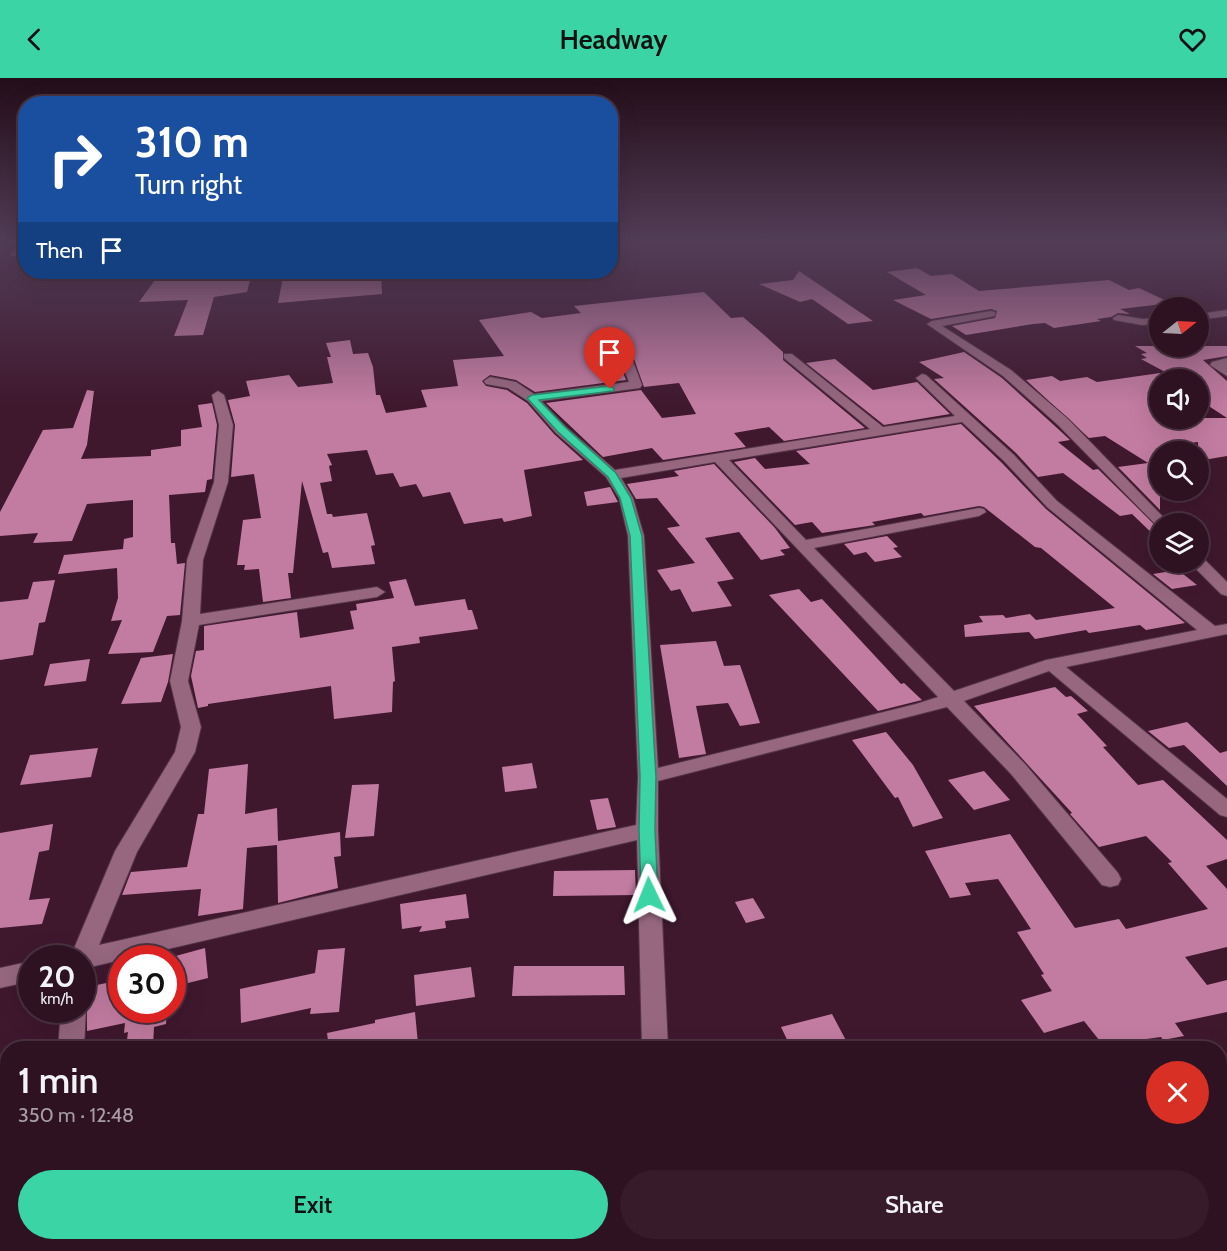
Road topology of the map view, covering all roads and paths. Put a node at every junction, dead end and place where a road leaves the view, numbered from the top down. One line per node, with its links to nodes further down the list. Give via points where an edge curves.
1 (1227, 313): 3 (street)
2 (991, 314): 19 (street, via 932,324 1015,380 1063,422)
3 (1209, 315)
4 (1118, 318): 5 (street)
5 (1149, 322)
6 (621, 346): 13 (street, via 634,386)
7 (788, 356): 15 (street)
8 (1227, 362): 9 (street, via 1216,365)
9 (1227, 372)
10 (921, 378): 14 (street)
11 (490, 381): 13 (street, via 512,385)
12 (218, 395): 24 (street, via 226,425 221,482 195,560)
13 (532, 398): 17 (street)
14 (964, 417): 15 (street); 25 (street, via 1052,504)
15 (880, 431): 16 (street)
16 (718, 457): 17 (street); 20 (street)
17 (612, 475): 28 (street, via 626,498 636,536)
18 (979, 512): 20 (street)
19 (1152, 513)
20 (804, 545): 27 (street)
21 (1209, 573): 22 (street)
22 (1227, 591)
23 (377, 592): 24 (street)
24 (191, 621): 32 (street, via 179,681 191,727 185,752 126,851)
25 (1219, 630): 26 (street)
26 (1052, 664): 27 (street); 29 (street)
27 (952, 700): 28 (street); 31 (street, via 1018,769)
28 (648, 777): 30 (street)
29 (1227, 810)
30 (647, 830): 33 (street); 38 (street)
31 (1110, 879)
32 (88, 945)
33 (96, 956)
34 (18, 974): 35 (street)
35 (0, 978)
36 (72, 1023): 37 (street)
37 (71, 1041)
38 (655, 1041)

